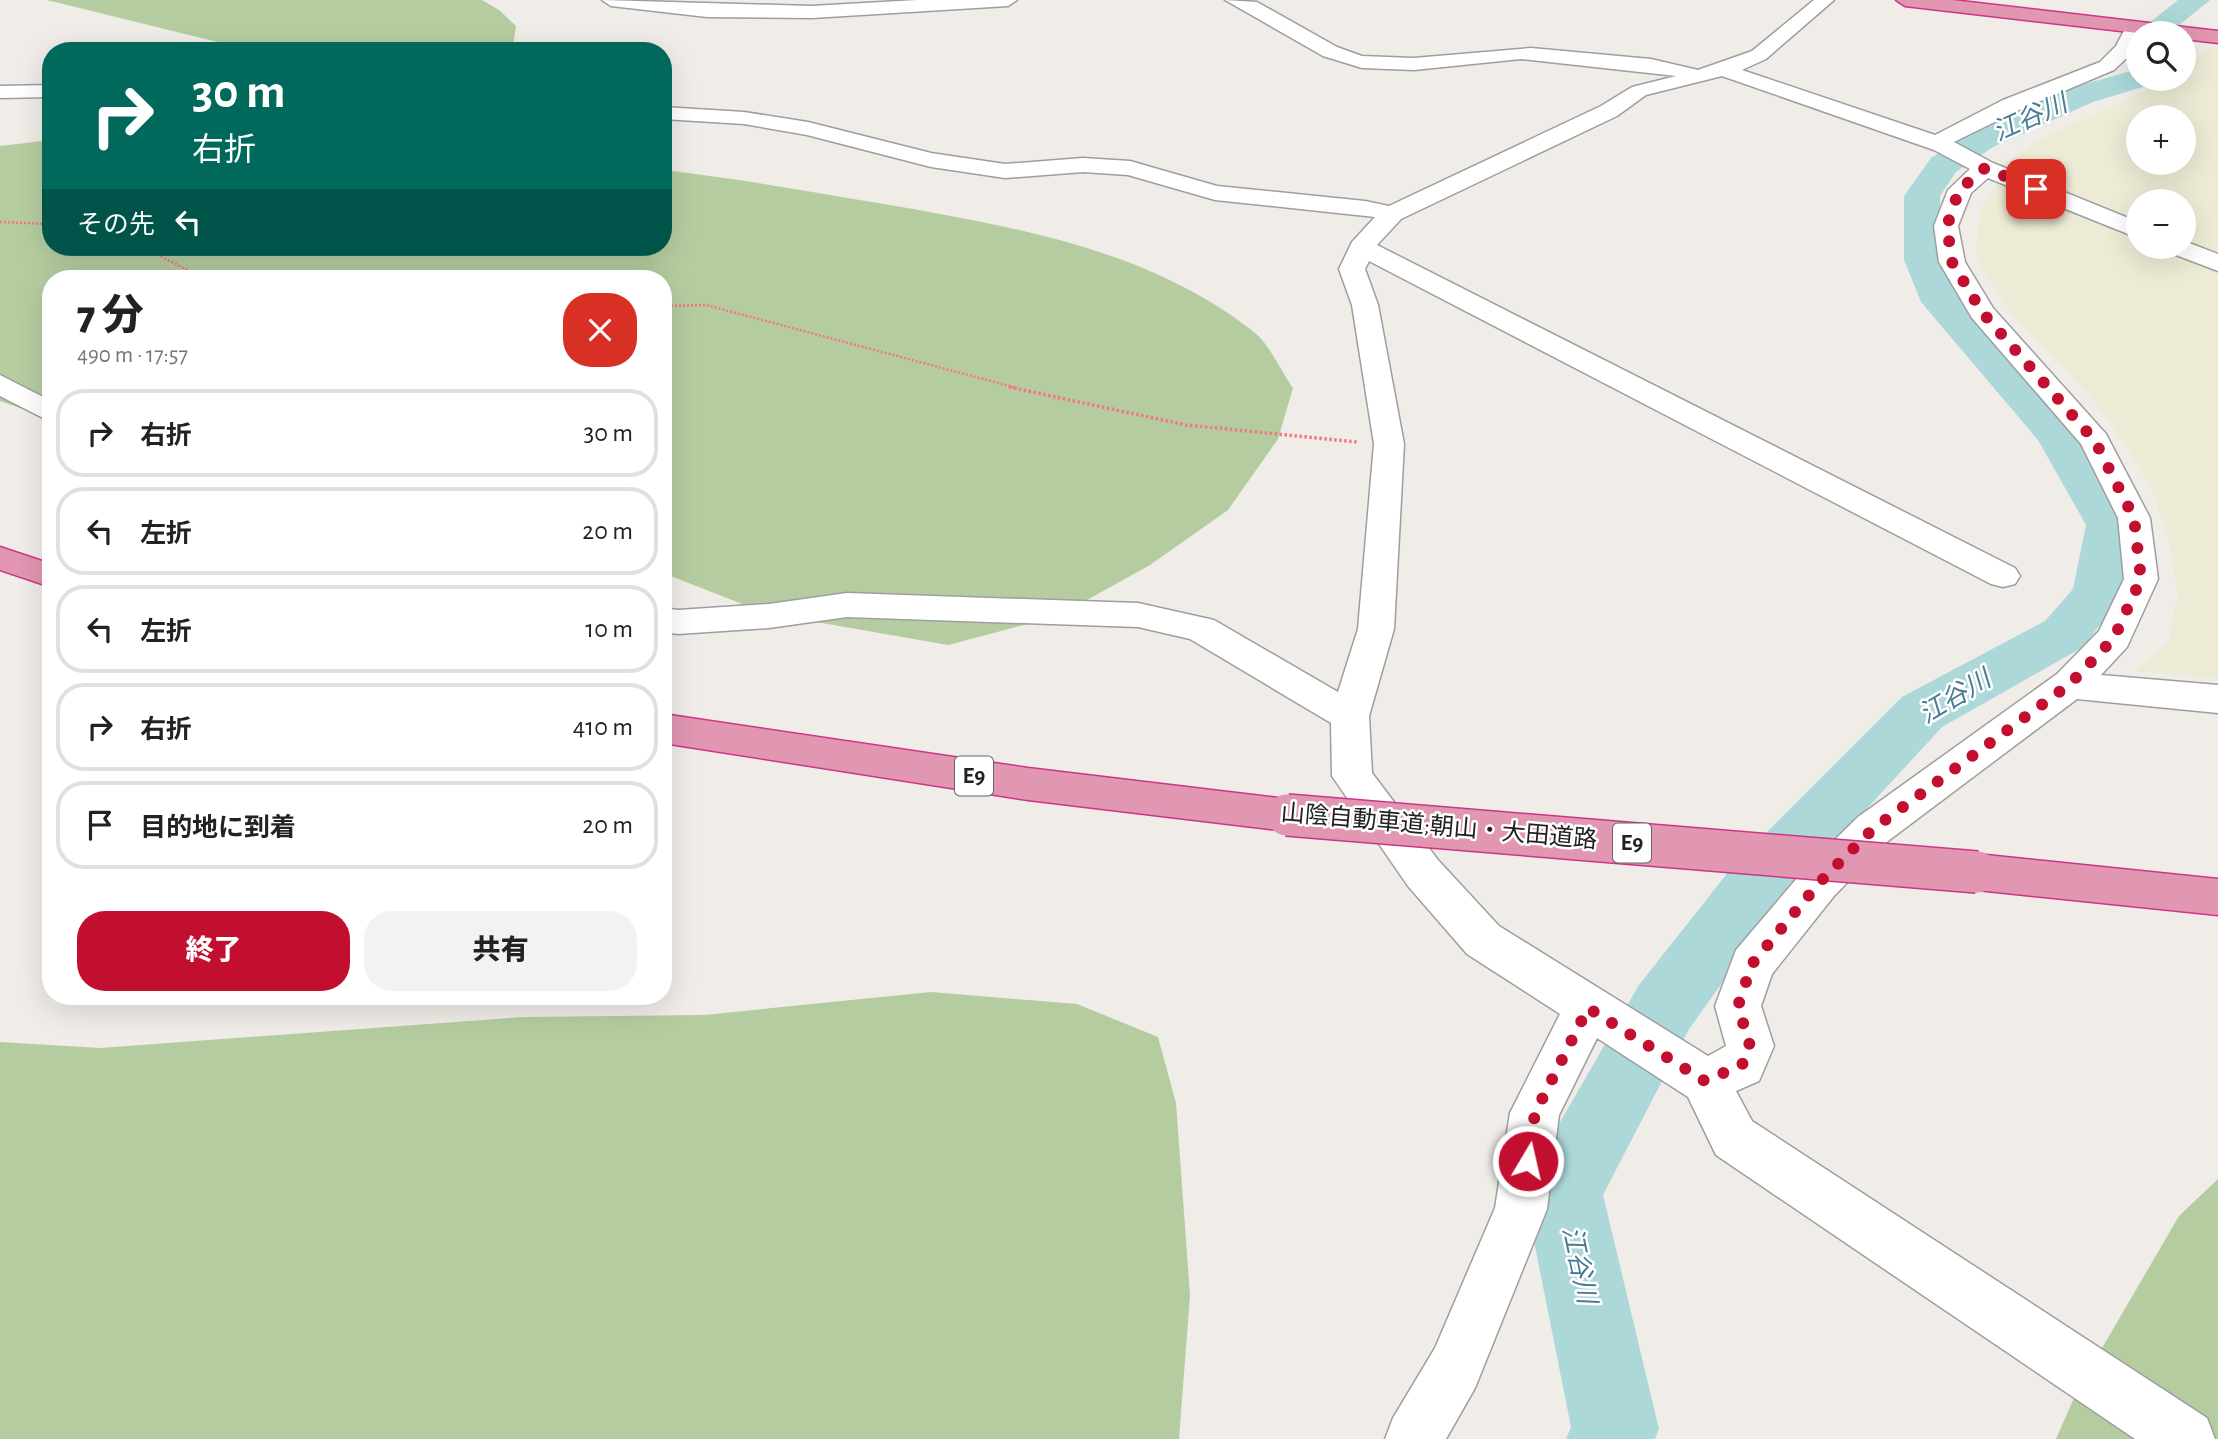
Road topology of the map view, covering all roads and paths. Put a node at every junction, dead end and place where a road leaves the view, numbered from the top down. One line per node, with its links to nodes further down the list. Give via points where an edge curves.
1 (611, 0): 2 (street, via 707,11 812,12)
2 (1008, 0)
3 (1234, 0): 9 (street, via 1268,12 1357,62 1415,64 1502,53 1540,54 1652,65)
4 (1825, 0): 8 (street, via 1759,55)
5 (1905, 0): 6 (highway)
6 (2126, 26)
7 (2126, 48): 13 (street, via 2107,65 1967,125)
8 (1723, 70): 9 (street); 13 (street)
9 (1699, 76): 15 (street, via 1639,92 1609,111)
10 (42, 91): 11 (street)
11 (0, 92)
12 (672, 114): 15 (street, via 744,118 808,129 931,160 1005,171 1083,165 1130,168 1215,193)
13 (1939, 144): 14 (street)
14 (1985, 168): 18 (street); 32 (street, via 1959,190 1947,226 1952,262 1982,312 2095,441 2134,518 2141,579 2114,638)
15 (1391, 214): 19 (street)
16 (0, 222): 17 (path)
17 (42, 224)
18 (2126, 226)
19 (1362, 247): 27 (street, via 1352,269 1365,304); 30 (street)
20 (2196, 254): 22 (street)
21 (160, 256): 23 (path)
22 (2218, 263)
23 (188, 270)
24 (672, 306): 27 (path, via 706,305 992,383 1186,425)
25 (0, 384): 26 (street)
26 (42, 408)
27 (1390, 444): 34 (street, via 1376,629)
28 (0, 558): 29 (highway)
29 (42, 573)
30 (2003, 576)
31 (672, 621): 34 (street, via 769,616 847,605 1138,615 1201,629)
32 (2070, 684): 33 (street); 38 (street, via 1873,829 1819,883 1752,964 1738,1006 1750,1046 1742,1065)
33 (2218, 699)
34 (1350, 716): 37 (street, via 1352,776 1423,873 1483,940)
35 (672, 729): 36 (highway, 山陰自動車道;朝山・大田道路 / E9, bridge, via 1028,784 1287,815 1977,872)
36 (2218, 897)
37 (1588, 1008): 38 (street); 39 (street, via 1535,1113 1521,1209 1455,1368)
38 (1705, 1081): 40 (street, via 1734,1138)
39 (1414, 1439)
40 (2186, 1439)

